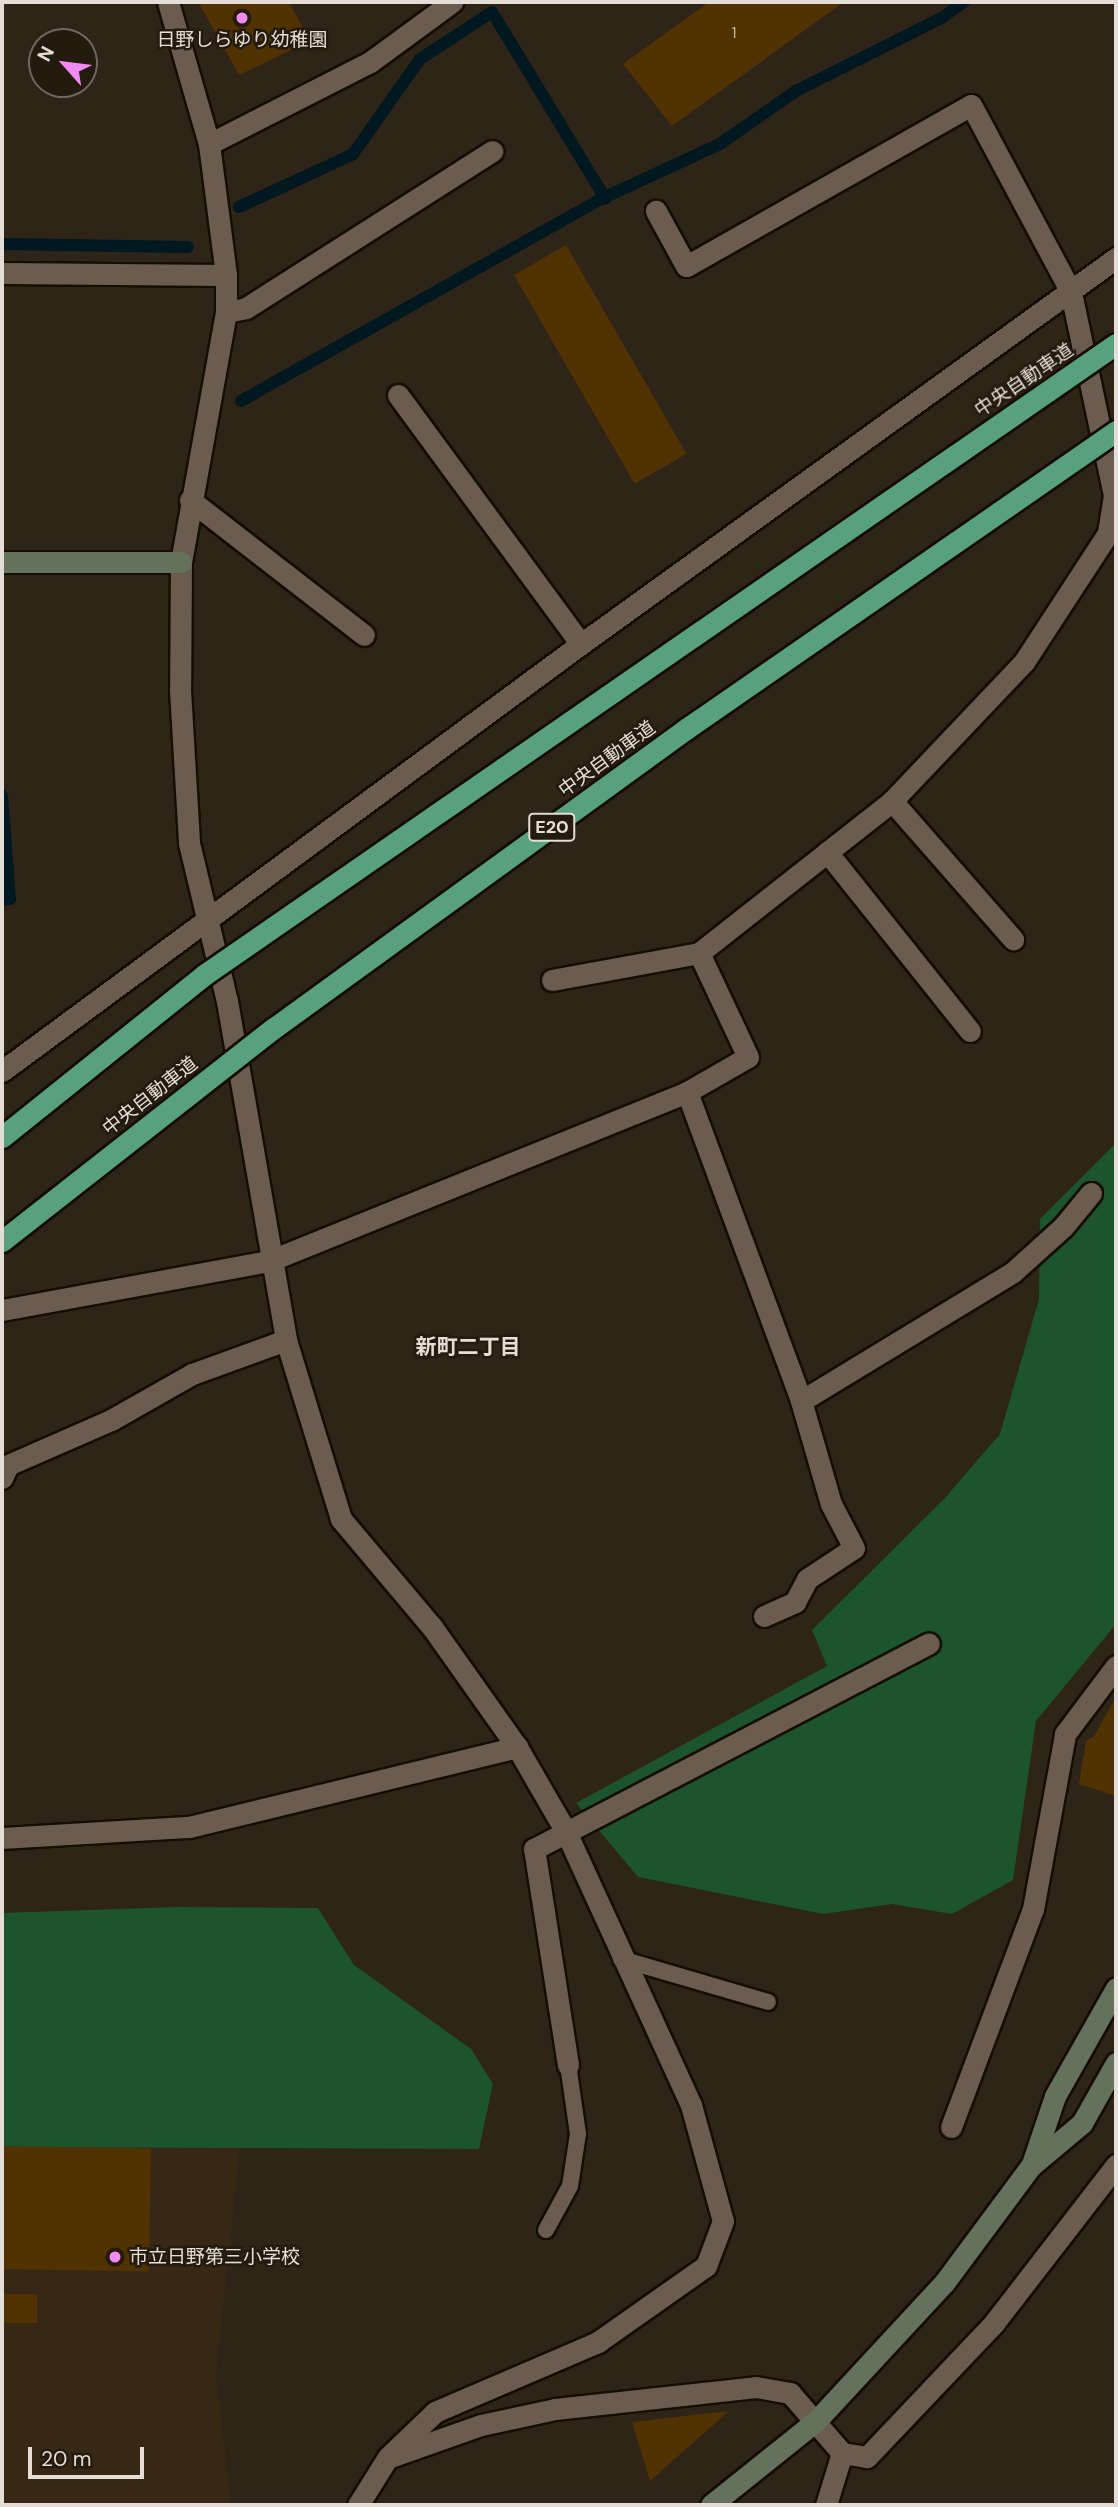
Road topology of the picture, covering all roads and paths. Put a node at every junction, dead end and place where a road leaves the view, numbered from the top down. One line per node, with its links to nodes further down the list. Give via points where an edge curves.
1 (168, 2): 3 (street)
2 (452, 2): 3 (street, via 370,62)
3 (209, 144): 8 (street)
4 (492, 151): 10 (street, via 246,308)
5 (656, 211): 9 (street, via 686,266 971,105)
6 (1116, 258): 9 (street)
7 (2, 273): 8 (street)
8 (226, 275): 10 (street)
9 (1071, 292): 18 (street); 19 (street, via 1114,495 1108,533 1024,663)
10 (226, 312): 14 (street)
11 (1116, 344): 28 (highway, 中央自動車道, bridge, via 204,975)
12 (398, 395): 18 (street)
13 (1116, 431): 30 (highway, 中央自動車道 / E20, bridge, via 686,729 274,1028)
14 (190, 500): 16 (street); 17 (street)
15 (2, 562): 16 (street)
16 (181, 562): 21 (street, via 185,792 189,844)
17 (364, 635)
18 (582, 643): 21 (street)
19 (892, 801): 20 (street); 22 (street)
20 (827, 852): 23 (street); 25 (street)
21 (205, 923): 26 (street); 31 (street, via 227,1001)
22 (1013, 939)
23 (699, 953): 24 (street); 27 (street, via 748,1057)
24 (552, 979)
25 (970, 1031)
26 (2, 1072)
27 (687, 1092): 31 (street); 34 (street)
28 (2, 1137)
29 (1091, 1193): 34 (street, via 1063,1227 1013,1272)
30 (2, 1241)
31 (269, 1261): 32 (street); 33 (street)
32 (2, 1310)
33 (286, 1340): 35 (street, via 192,1374 111,1420 8,1465); 39 (street, via 341,1519 432,1627)
34 (801, 1401): 36 (street, via 831,1504 854,1548 807,1578 794,1602)
35 (2, 1478)
36 (764, 1616)
37 (929, 1643): 40 (street)
38 (1116, 1666): 47 (street, via 1065,1734 1034,1909)
39 (517, 1747): 40 (street); 41 (street, via 189,1827)
40 (566, 1832): 42 (street); 46 (street, via 534,1849)
41 (2, 1838)
42 (621, 1959): 44 (lane); 53 (street, via 691,2105 723,2221 706,2266 598,2342 435,2412)
43 (1116, 1988): 49 (street, via 1055,2096)
44 (768, 2002)
45 (1116, 2063): 49 (street, via 1082,2123)
46 (568, 2065): 50 (lane, via 578,2134 570,2186)
47 (951, 2127)
48 (1116, 2165): 52 (street, via 994,2323 906,2420 867,2457)
49 (1031, 2166): 51 (street, via 944,2283)
50 (546, 2230)
51 (817, 2420): 52 (street); 53 (street, via 790,2393 756,2387 648,2396 481,2425); 55 (street)
52 (842, 2453): 56 (street)
53 (388, 2457): 54 (street)
54 (358, 2505)
55 (711, 2505)
56 (827, 2505)

